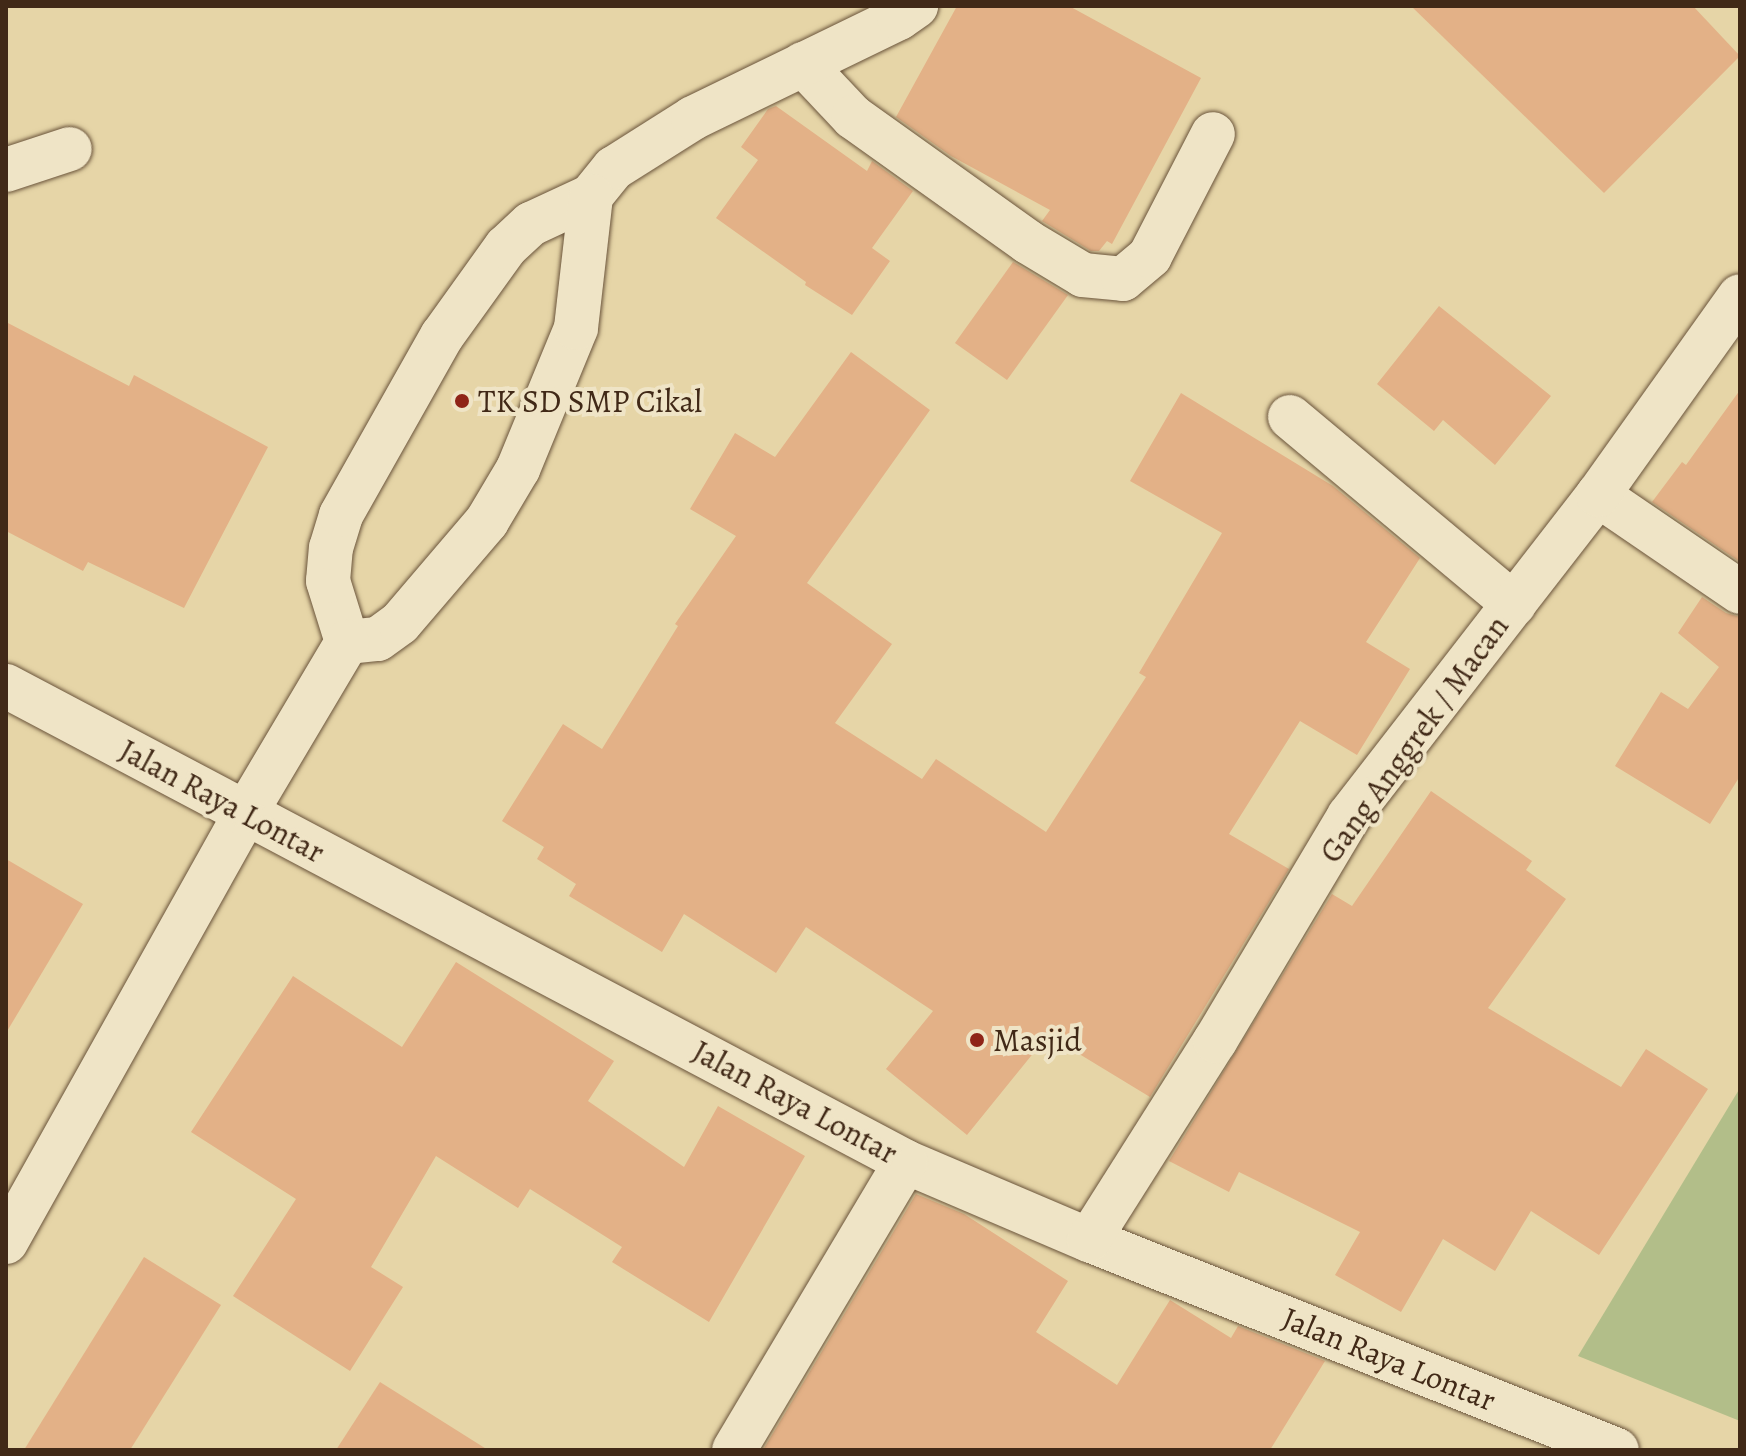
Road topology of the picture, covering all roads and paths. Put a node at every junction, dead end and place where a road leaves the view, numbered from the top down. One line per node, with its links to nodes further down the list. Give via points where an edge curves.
1 (916, 6): 2 (street)
2 (803, 64): 3 (street, via 853,117 1083,275 1123,279 1150,256); 6 (street, via 693,118 614,168)
3 (1213, 134)
4 (70, 149): 5 (street)
5 (6, 170)
6 (591, 196): 12 (street, via 576,328 518,469 487,521 400,623 378,639); 12 (street, via 531,224 506,247 442,336 341,515 328,581)
7 (1740, 296): 9 (street, Gang Anggrek / Macan)
8 (1290, 417): 11 (street)
9 (1598, 495): 10 (street); 11 (street, Gang Anggrek / Macan)
10 (1740, 592)
11 (1514, 604): 16 (street, Gang Anggrek / Macan, via 1349,816)
12 (347, 642): 14 (street)
13 (6, 686): 14 (street, Jalan Raya Lontar)
14 (245, 814): 15 (street, Jalan Raya Lontar); 17 (street)
15 (906, 1162): 16 (street, Jalan Raya Lontar); 18 (street)
16 (1089, 1240): 19 (street, Jalan Raya Lontar)
17 (6, 1242)
18 (734, 1450)
19 (1617, 1450)

